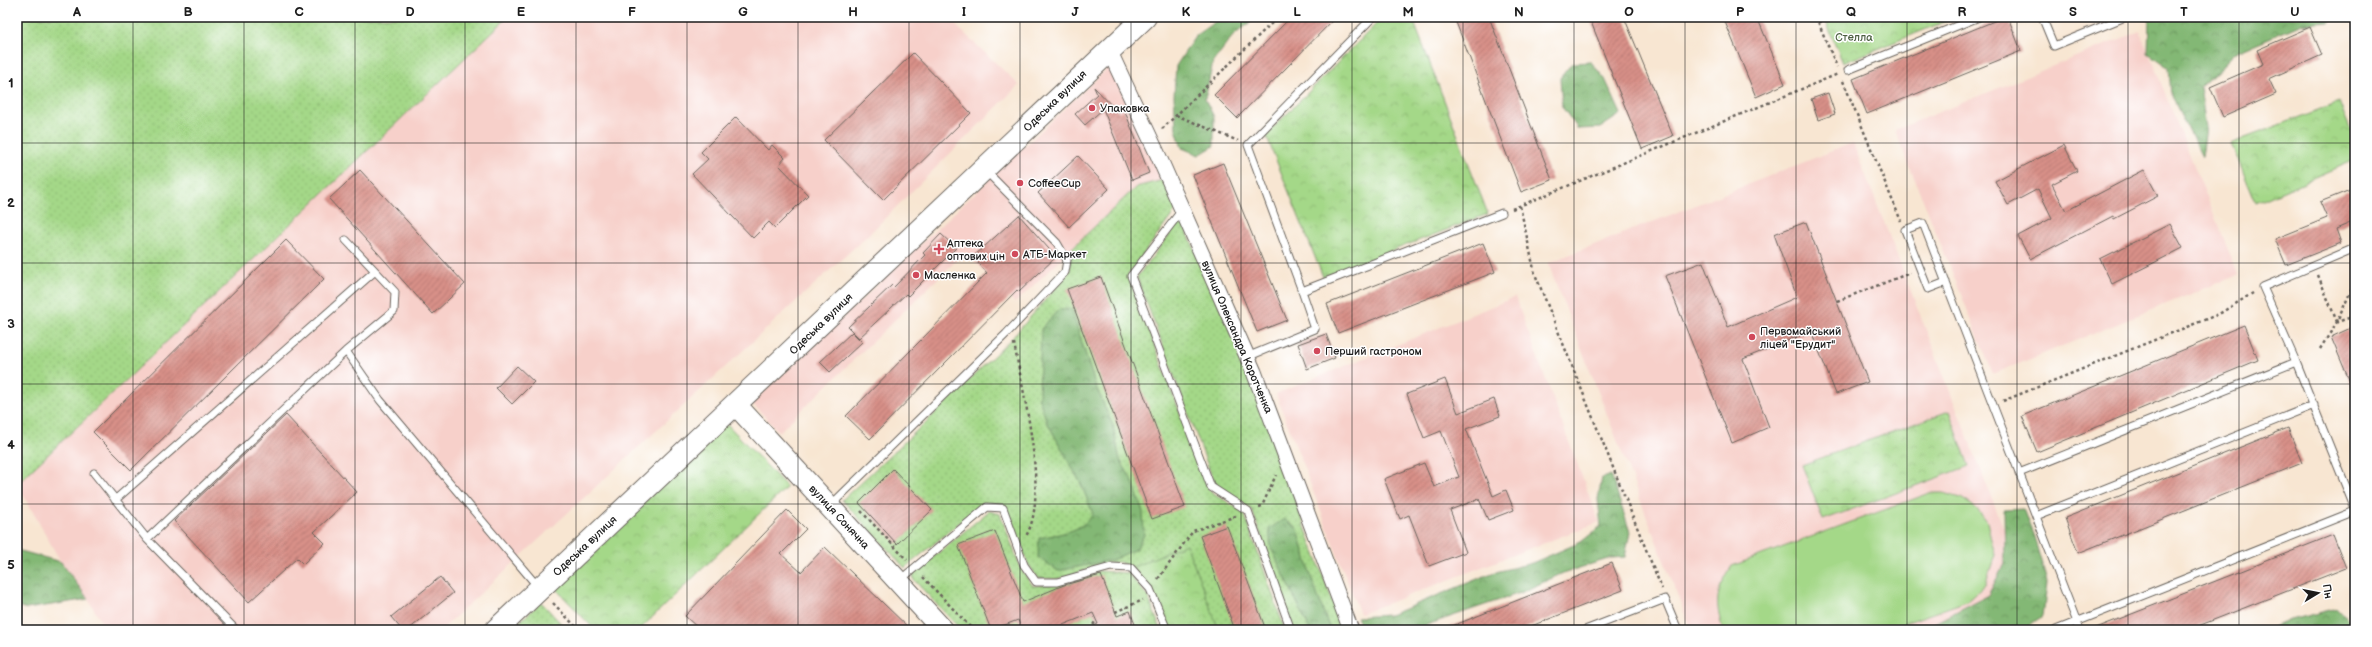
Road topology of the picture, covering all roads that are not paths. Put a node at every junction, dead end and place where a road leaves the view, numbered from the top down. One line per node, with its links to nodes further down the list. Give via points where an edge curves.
1 (1145, 17): 6 (main road, Одеська вулиця)
2 (1373, 17): 15 (lane, via 1248,145)
3 (1979, 17): 7 (lane)
4 (2042, 17): 5 (lane, via 2054,46)
5 (2125, 17)
6 (1109, 50): 8 (main road, Одеська вулиця); 9 (street, вулиця Олександра Коротченка)
7 (1848, 70)
8 (984, 169): 19 (main road, Одеська вулиця); 24 (lane, via 1057,243 1067,260 1065,272 1011,329)
9 (1182, 210): 17 (street, вулиця Олександра Коротченка); 35 (lane, via 1131,276 1211,487 1248,511)
10 (1502, 213): 15 (lane)
11 (346, 240): 13 (lane)
12 (2355, 248): 18 (lane, via 2263,287)
13 (375, 271): 16 (lane, via 395,292 394,311); 23 (lane)
14 (1946, 282): 14 (lane, via 1928,290 1905,230 1923,223); 22 (lane)
15 (1302, 291): 17 (lane, via 1315,328)
16 (346, 351): 27 (lane); 29 (lane, via 380,400)
17 (1248, 357): 36 (street, вулиця Олександра Коротченка)
18 (2296, 362): 20 (lane); 22 (lane)
19 (736, 405): 24 (street, вулиця Сонячна); 29 (main road, Одеська вулиця)
20 (2314, 405): 25 (lane); 26 (lane)
21 (94, 473): 23 (lane)
22 (2019, 473): 26 (lane)
23 (115, 500): 27 (lane)
24 (830, 507): 28 (street, вулиця Сонячна)
25 (2355, 510): 30 (lane)
26 (2036, 516): 30 (lane)
27 (147, 538): 31 (lane)
28 (898, 582): 33 (street, вулиця Сонячна); 34 (lane, via 987,507 1003,508 1024,565 1036,582 1057,582 1111,567 1130,568 1150,589)
29 (540, 589): 32 (main road, Одеська вулиця)
30 (2077, 622): 39 (lane); 40 (lane)
31 (236, 630)
32 (496, 630)
33 (943, 630)
34 (1167, 630)
35 (1291, 630)
36 (1351, 630)
37 (1586, 630): 38 (lane, via 1666,599)
38 (1678, 630)
39 (2056, 630)
40 (2080, 630)

